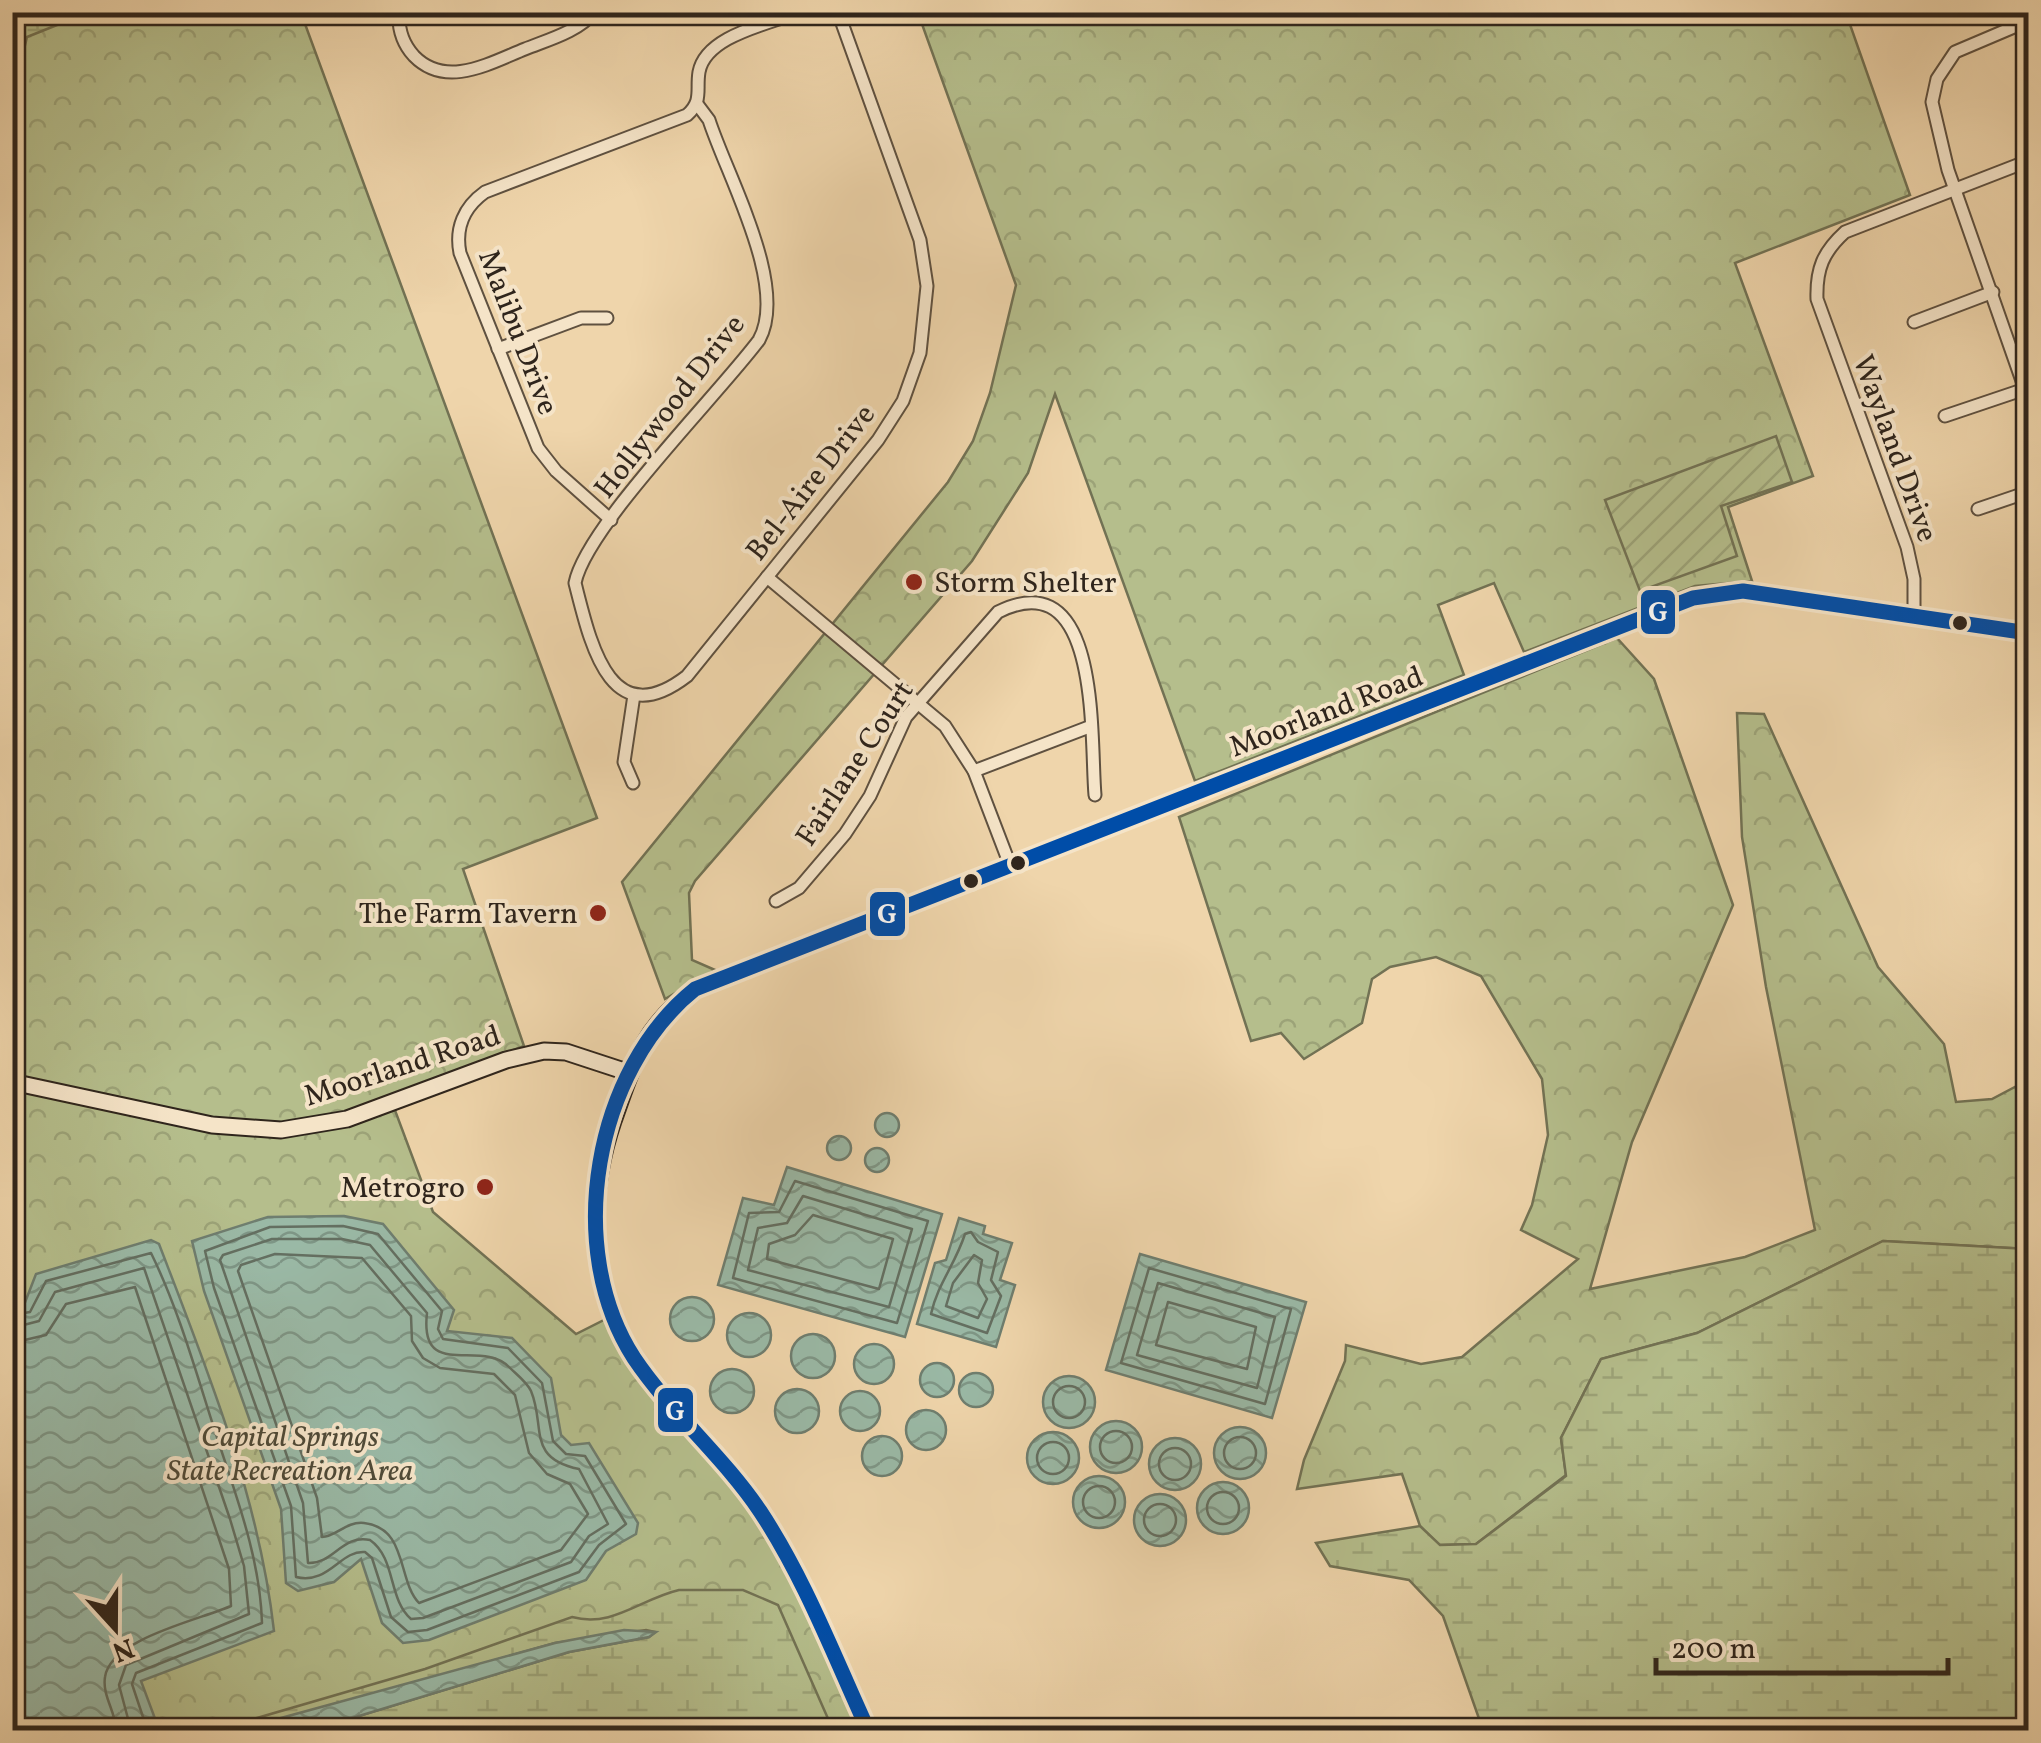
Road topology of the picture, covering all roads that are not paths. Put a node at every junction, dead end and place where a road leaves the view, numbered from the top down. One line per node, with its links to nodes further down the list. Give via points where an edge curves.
1 (399, 12): 2 (street, via 402,37 416,58 440,72 555,37)
2 (594, 12)
3 (798, 12): 6 (street, via 713,50 699,71)
4 (838, 12): 18 (street, Bel-Aire Drive, via 920,240 925,326 916,370 893,418)
5 (2028, 21): 8 (street, via 1962,46 1945,61 1932,102)
6 (697, 104): 12 (street, Malibu Drive, via 688,115 485,192 468,207 458,230 460,253); 17 (street, Hollywood Drive, via 709,120 762,265 766,327)
7 (2028, 161): 8 (street)
8 (1955, 188): 9 (street); 19 (street, Wayland Drive, via 1845,232 1824,254 1816,276 1817,299 1907,547)
9 (1993, 292): 11 (street); 13 (street)
10 (607, 318): 12 (street, via 581,318)
11 (1914, 322)
12 (498, 349): 17 (street, Malibu Drive, via 544,458)
13 (2027, 391): 14 (street)
14 (1946, 416)
15 (2028, 492): 16 (street)
16 (1978, 509)
17 (612, 520): 21 (street, Hollywood Drive, via 574,584 602,670)
18 (767, 578): 21 (street, Bel-Aire Drive, via 686,676 666,692); 22 (street)
19 (1914, 616): 20 (street, Moorland Road); 27 (street, Moorland Road, via 1743,591 1693,598)
20 (2028, 633)
21 (634, 695): 25 (street, via 624,762)
22 (919, 703): 23 (street, Fairlane Court, via 998,612 1032,602 1066,621 1078,643 1090,688); 24 (street, via 945,726); 28 (street, Fairlane Court, via 845,834 800,888)
23 (1089, 727): 24 (street); 26 (street, Fairlane Court)
24 (974, 771): 27 (street)
25 (633, 783)
26 (1095, 796)
27 (1010, 865): 29 (street, Moorland Road, via 696,990 642,1041)
28 (776, 901)
29 (630, 1073): 30 (street, Moorland Road, via 544,1051 347,1118 282,1130 212,1125); 31 (street, via 597,1179 594,1234 605,1294 651,1382 761,1513)
30 (12, 1082)
31 (868, 1730)

